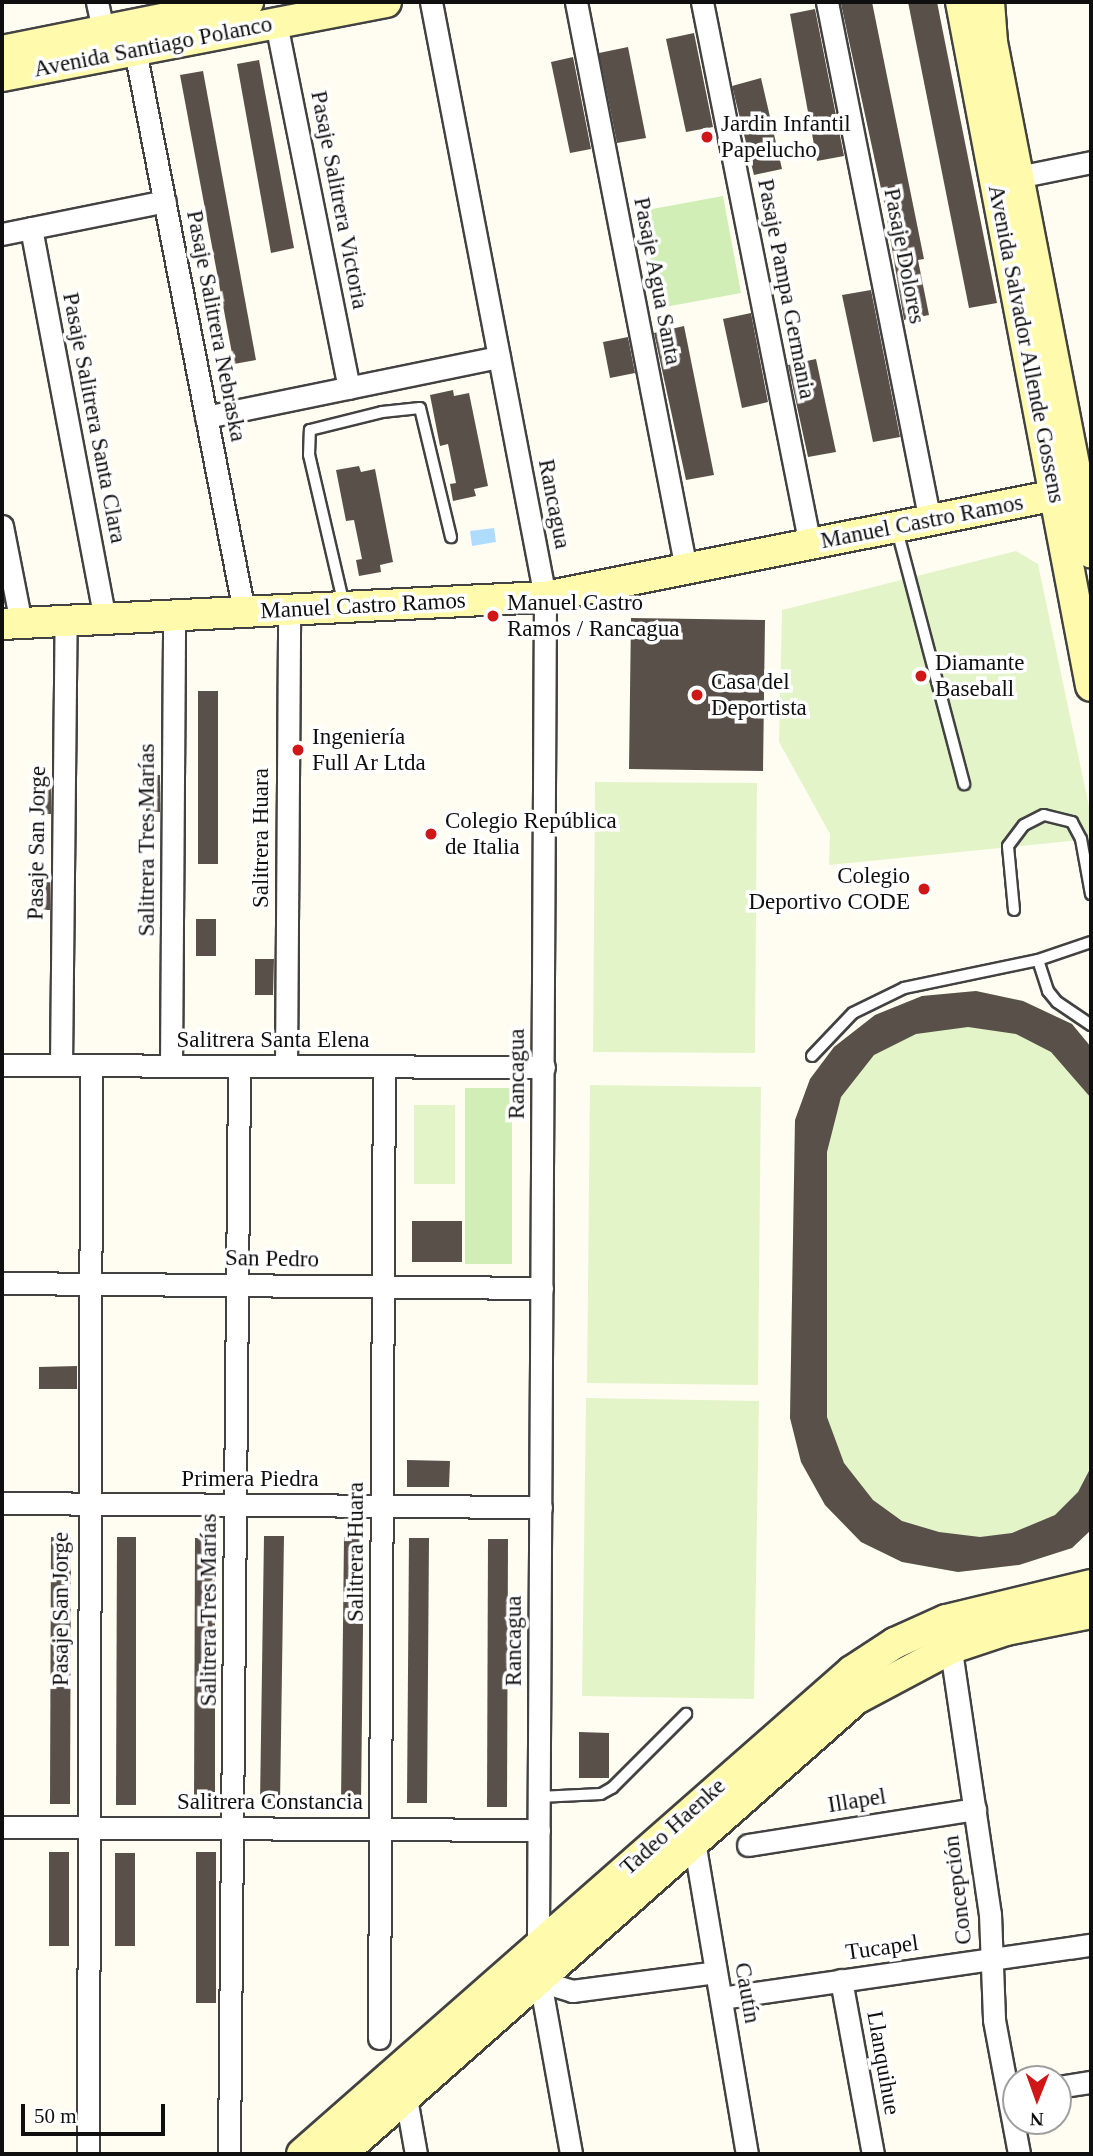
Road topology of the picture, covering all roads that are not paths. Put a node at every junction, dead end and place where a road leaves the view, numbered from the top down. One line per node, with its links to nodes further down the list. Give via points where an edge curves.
1 (97, 2): 11 (street, Pasaje Salitrera Nebraska)
2 (248, 2): 11 (main road, Avenida Santiago Polanco)
3 (386, 2): 10 (main road, Avenida Santiago Polanco)
4 (431, 2): 19 (street, Rancagua)
5 (576, 2): 29 (street, Pasaje Agua Santa)
6 (702, 2): 27 (street, Pasaje Pampa Germania)
7 (827, 2): 23 (street, Pasaje Dolores)
8 (961, 2): 22 (main road, Avenida Salvador Allende Gossens)
9 (989, 2): 15 (main road, Avenida Salvador Allende Gossens, via 992,42)
10 (276, 23): 11 (main road, Avenida Santiago Polanco); 20 (street, Pasaje Salitrera Victoria)
11 (116, 45): 12 (main road, Avenida Santiago Polanco); 13 (main road, Avenida Santiago Polanco); 16 (street, Pasaje Salitrera Nebraska)
12 (2, 51)
13 (2, 76)
14 (1091, 162): 15 (street)
15 (1018, 177): 22 (main road, Avenida Salvador Allende Gossens)
16 (165, 201): 17 (street); 21 (street, Pasaje Salitrera Nebraska)
17 (31, 228): 18 (street); 35 (street, Pasaje Salitrera Santa Clara)
18 (2, 234)
19 (499, 357): 20 (street); 30 (street, Rancagua)
20 (349, 388): 21 (street)
21 (206, 417): 33 (street, Pasaje Salitrera Nebraska)
22 (1075, 492): 23 (main road, Manuel Castro Ramos); 28 (main road, Avenida Salvador Allende Gossens); 38 (main road, Avenida Salvador Allende Gossens)
23 (930, 521): 25 (main road, Manuel Castro Ramos)
24 (2, 526): 37 (street)
25 (896, 527): 27 (main road, Manuel Castro Ramos); 39 (lane)
26 (451, 537): 31 (lane, via 420,408 382,412 310,430 309,455)
27 (810, 545): 29 (main road, Manuel Castro Ramos)
28 (1091, 552)
29 (686, 569): 30 (main road, Manuel Castro Ramos)
30 (545, 597): 31 (main road, Manuel Castro Ramos); 53 (street, Rancagua)
31 (344, 608): 32 (main road, Manuel Castro Ramos)
32 (289, 610): 33 (main road, Manuel Castro Ramos); 51 (street, Salitrera Huara)
33 (244, 612): 34 (main road, Manuel Castro Ramos)
34 (174, 616): 35 (main road, Manuel Castro Ramos); 49 (street, Salitrera Tres Marías)
35 (105, 619): 36 (main road, Manuel Castro Ramos)
36 (66, 621): 37 (main road, Manuel Castro Ramos); 47 (street, Pasaje San Jorge)
37 (11, 624)
38 (1091, 686)
39 (964, 784)
40 (1091, 894): 41 (lane, via 1081,839 1072,822 1044,816 1024,825 1008,846)
41 (1014, 910)
42 (1091, 942): 43 (lane)
43 (1038, 960): 44 (lane, via 1057,1002); 45 (lane, via 904,988 853,1013)
44 (1091, 1025)
45 (812, 1056)
46 (2, 1065): 47 (street, Salitrera Santa Elena)
47 (61, 1065): 48 (street, Salitrera Santa Elena)
48 (91, 1065): 49 (street, Salitrera Santa Elena); 55 (street, Pasaje San Jorge)
49 (172, 1065): 50 (street, Salitrera Santa Elena)
50 (239, 1066): 51 (street, Salitrera Santa Elena); 56 (street, Salitrera Tres Marías)
51 (286, 1066): 52 (street, Salitrera Santa Elena)
52 (384, 1066): 53 (street, Salitrera Santa Elena); 57 (street, Salitrera Huara)
53 (544, 1067): 58 (street, Rancagua)
54 (2, 1283): 55 (street, San Pedro)
55 (90, 1284): 56 (street, San Pedro); 60 (street, Pasaje San Jorge)
56 (237, 1285): 57 (street, San Pedro); 61 (street, Salitrera Tres Marías)
57 (383, 1287): 58 (street, San Pedro); 62 (street, Salitrera Huara)
58 (542, 1288): 63 (street, Rancagua)
59 (2, 1503): 60 (street, Primera Piedra)
60 (89, 1504): 61 (street, Primera Piedra); 71 (street, Pasaje San Jorge)
61 (236, 1505): 62 (street, Primera Piedra); 72 (street, Salitrera Tres Marías)
62 (382, 1506): 63 (street, Primera Piedra); 73 (street, Salitrera Huara)
63 (541, 1507): 68 (street, Rancagua)
64 (1091, 1585): 66 (main road, Tadeo Haenke)
65 (1091, 1613): 66 (main road, Tadeo Haenke, via 1006,1630)
66 (949, 1634): 69 (street, Concepción); 75 (main road, Tadeo Haenke, via 856,1699); 78 (main road, Tadeo Haenke, via 884,1650 831,1687)
67 (686, 1714): 68 (lane, via 612,1788 601,1794)
68 (539, 1797): 74 (street, Rancagua)
69 (975, 1809): 76 (street, Illapel); 79 (street, Concepción)
70 (2, 1827): 71 (street, Salitrera Constancia)
71 (86, 1827): 72 (street, Salitrera Constancia); 90 (street, Pasaje San Jorge)
72 (233, 1828): 73 (street, Salitrera Constancia); 91 (street, Salitrera Tres Marías)
73 (380, 1829): 74 (street, Salitrera Constancia); 84 (street, Salitrera Huara)
74 (539, 1830): 78 (street, Rancagua)
75 (694, 1842): 80 (street, Cautín); 82 (main road, Tadeo Haenke)
76 (748, 1845)
77 (1091, 1945): 79 (street, Tucapel)
78 (538, 1947): 82 (street, Rancagua); 92 (main road, Tadeo Haenke)
79 (992, 1959): 81 (street, Tucapel); 85 (street, Concepción, via 994,2020)
80 (716, 1972): 82 (street, via 572,1991); 83 (street, Cautín)
81 (841, 1980): 83 (street, Tucapel); 97 (street, Llanquihue)
82 (540, 1981): 88 (main road, Tadeo Haenke); 95 (street, Rancagua)
83 (721, 1998): 96 (street, Cautín)
84 (379, 2038)
85 (1005, 2065)
86 (1091, 2082): 87 (street)
87 (1072, 2085)
88 (406, 2098): 93 (main road, Tadeo Haenke); 94 (street)
89 (1017, 2135): 98 (street, Concepción)
90 (88, 2154)
91 (229, 2154)
92 (302, 2154)
93 (341, 2154)
94 (416, 2154)
95 (570, 2154)
96 (747, 2154)
97 (873, 2154)
98 (1019, 2154)

